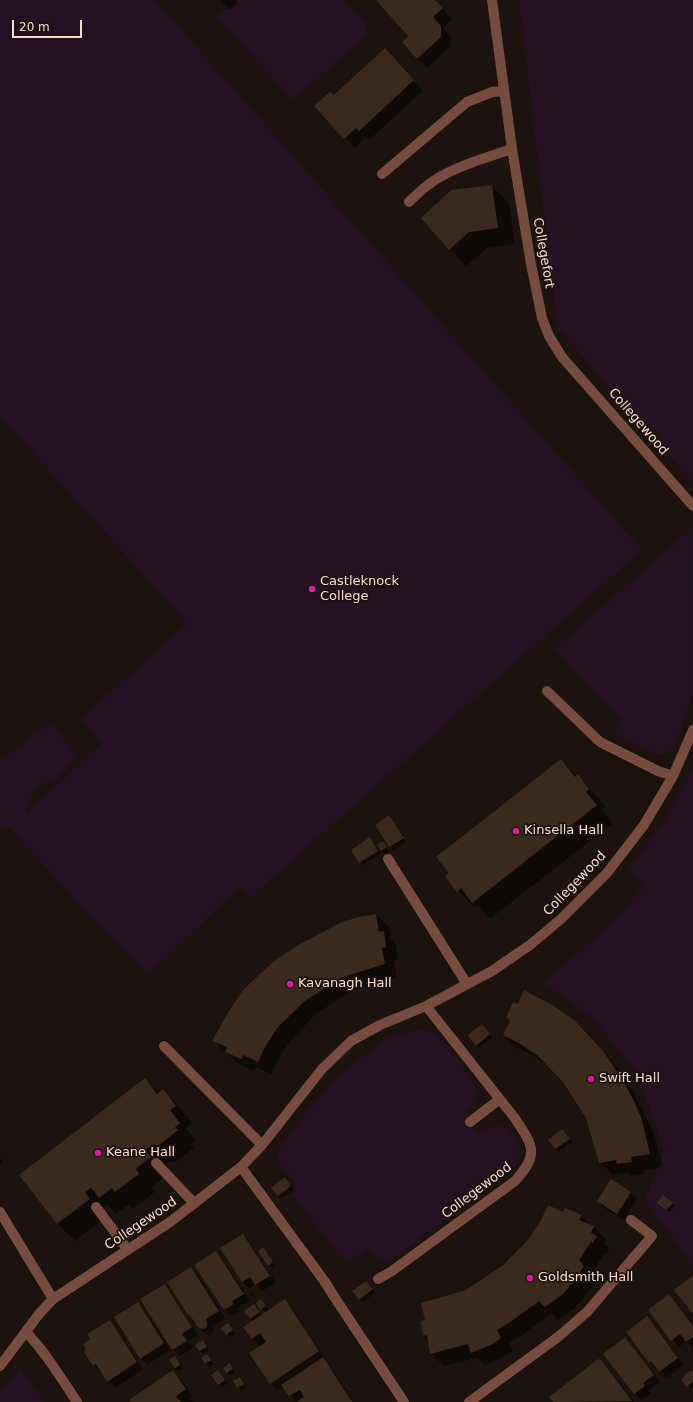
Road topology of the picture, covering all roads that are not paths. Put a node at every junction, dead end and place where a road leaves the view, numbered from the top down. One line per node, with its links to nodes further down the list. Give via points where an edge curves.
1 (492, 0): 2 (street, Collegefort)
2 (504, 91): 3 (street, Collegefort); 4 (street, via 492,92 467,102)
3 (512, 150): 5 (street, via 467,165 440,178); 6 (street, Collegefort, via 542,318)
4 (382, 174)
5 (409, 202)
6 (562, 357): 7 (street, Collegewood)
7 (693, 506)
8 (547, 691): 10 (street, via 600,742)
9 (693, 730): 10 (street, Collegewood)
10 (673, 776): 12 (street, Collegewood, via 644,825 607,873 561,919 530,945 492,971)
11 (388, 859): 12 (street)
12 (467, 984): 13 (street, Collegewood)
13 (426, 1006): 15 (street, Collegewood); 17 (street, Collegewood, via 380,1025 351,1041 322,1069)
14 (164, 1046): 17 (street)
15 (500, 1099): 16 (street); 25 (street, Collegewood, via 532,1148 524,1170 515,1181)
16 (470, 1122)
17 (262, 1145): 19 (street, Collegewood)
18 (156, 1164): 20 (street)
19 (241, 1167): 20 (street, Collegewood); 30 (street, via 326,1282)
20 (194, 1203): 24 (street, Collegewood)
21 (96, 1207): 24 (street)
22 (0, 1212): 26 (street)
23 (631, 1220): 31 (street, via 652,1236 587,1312 558,1337)
24 (128, 1250): 26 (street, Collegewood)
25 (378, 1279)
26 (53, 1299): 27 (street, Collegewood)
27 (26, 1332): 28 (street, Collegewood); 29 (street, via 54,1367)
28 (0, 1366)
29 (76, 1402)
30 (404, 1402)
31 (469, 1402)

